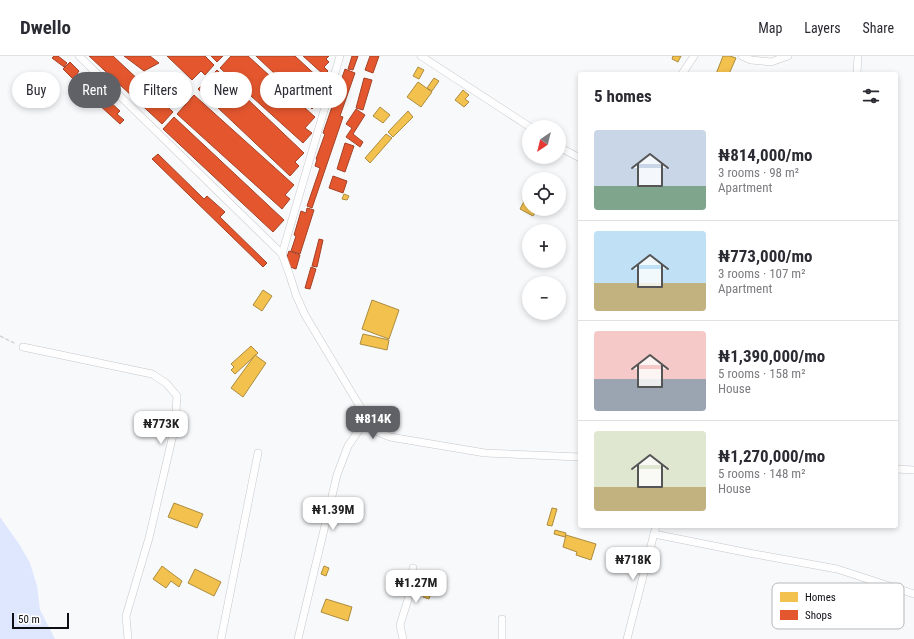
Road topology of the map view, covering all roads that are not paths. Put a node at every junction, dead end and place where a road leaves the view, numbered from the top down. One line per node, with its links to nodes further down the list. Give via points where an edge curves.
1 (79, 56): 13 (street)
2 (340, 56): 13 (street)
3 (421, 56): 10 (street)
4 (694, 56): 8 (street)
5 (742, 56): 6 (street, via 751,60 771,62)
6 (788, 56)
7 (858, 56): 9 (street)
8 (683, 72)
9 (857, 72)
10 (522, 122)
11 (566, 150): 12 (street)
12 (578, 157)
13 (282, 254): 15 (street, via 305,315)
14 (24, 348): 27 (street, via 152,374 166,383 177,396 175,426 150,538 126,616)
15 (368, 420): 17 (street, via 376,431 390,437 485,453); 29 (street, via 348,446 337,475)
16 (258, 453): 28 (street)
17 (578, 457)
18 (898, 469): 19 (street)
19 (914, 470)
20 (656, 528): 21 (street)
21 (654, 534): 23 (street, via 837,569); 32 (street)
22 (413, 568): 30 (street, via 410,593 400,625)
23 (880, 583)
24 (904, 591): 25 (street)
25 (914, 594)
26 (502, 619): 31 (street)
27 (128, 639)
28 (221, 639)
29 (298, 639)
30 (403, 639)
31 (502, 639)
32 (627, 639)

